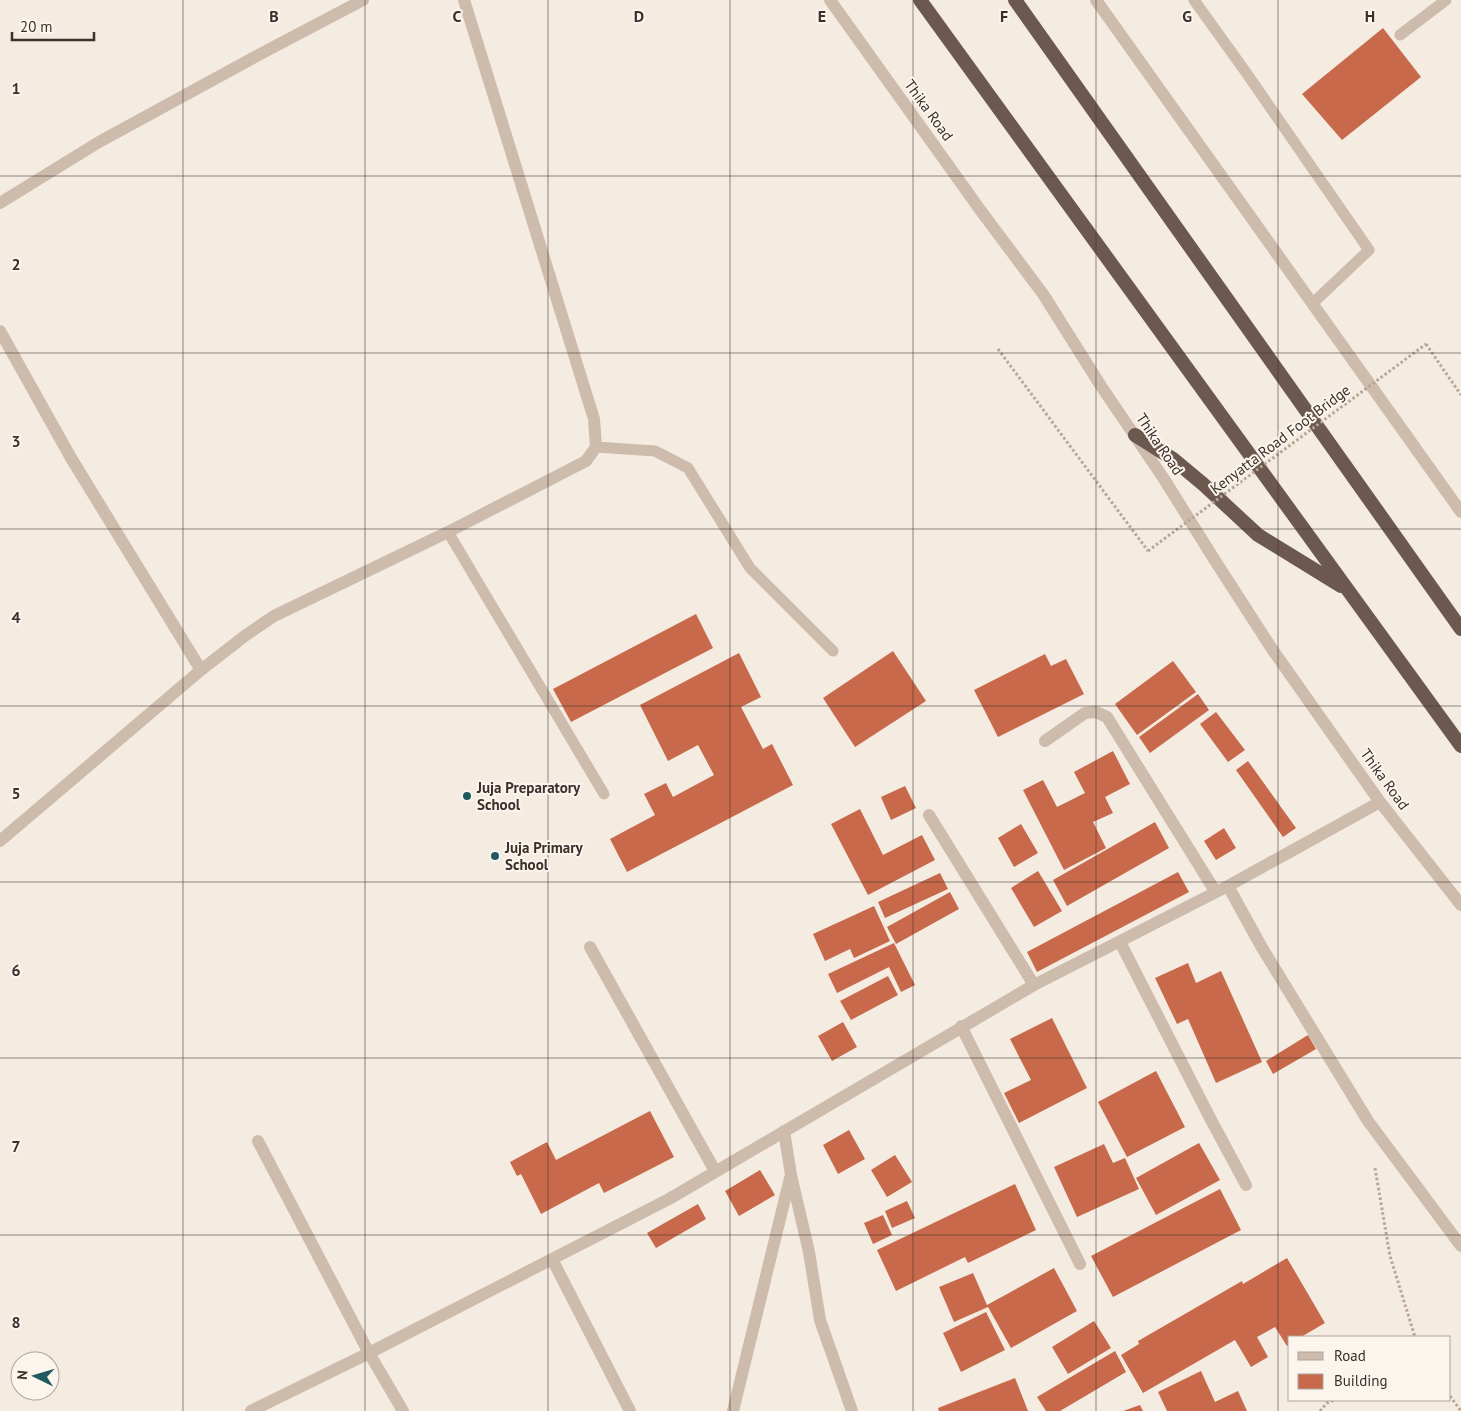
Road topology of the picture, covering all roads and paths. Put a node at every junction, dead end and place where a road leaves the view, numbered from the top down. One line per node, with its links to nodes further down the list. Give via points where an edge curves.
1 (364, 0): 10 (street, via 98,142)
2 (464, 0): 16 (street, via 594,419)
3 (830, 0): 15 (street, Thika Road, via 1043,294)
4 (920, 0): 19 (highway)
5 (1015, 0): 20 (highway)
6 (1096, 0): 11 (street)
7 (1194, 0): 11 (lane, via 1368,250)
8 (1446, 0): 9 (lane)
9 (1400, 35)
10 (0, 203)
11 (1313, 303): 17 (street)
12 (0, 331): 22 (street, via 71,458)
13 (998, 349): 14 (path, Kenyatta Road Foot Bridge, bridge, via 1148,551 1426,344)
14 (1461, 395)
15 (1134, 435): 19 (highway, via 1203,484 1258,535); 26 (street, Thika Road, via 1272,649)
16 (596, 447): 18 (street, via 586,461); 21 (lane, via 656,451 688,468 750,568)
17 (1461, 512)
18 (448, 532): 22 (street, via 274,616); 25 (lane)
19 (1348, 590): 24 (highway)
20 (1461, 629)
21 (833, 651)
22 (201, 670): 28 (street)
23 (1045, 741): 30 (street, via 1085,713 1107,716)
24 (1461, 746)
25 (604, 794)
26 (1380, 802): 29 (street); 31 (street, Thika Road)
27 (930, 815): 34 (street)
28 (0, 841)
29 (1228, 886): 30 (street); 42 (street, via 1368,1121)
30 (1215, 892): 32 (street)
31 (1461, 906)
32 (1120, 942): 34 (street); 41 (street)
33 (590, 947): 39 (street)
34 (1034, 985): 35 (street)
35 (961, 1026): 36 (street); 44 (street)
36 (784, 1131): 39 (street); 40 (street)
37 (258, 1141): 46 (street)
38 (1374, 1160): 45 (path, via 1390,1256)
39 (715, 1171): 43 (street, via 669,1199)
40 (791, 1175): 52 (street); 53 (street, via 809,1252 820,1320)
41 (1246, 1185)
42 (1461, 1246)
43 (552, 1260): 46 (street); 51 (street)
44 (1080, 1264)
45 (1415, 1336)
46 (369, 1353): 49 (street); 50 (street)
47 (1451, 1397): 55 (path)
48 (1332, 1401): 54 (path)
49 (251, 1411)
50 (403, 1411)
51 (630, 1411)
52 (733, 1411)
53 (852, 1411)
54 (1320, 1411)
55 (1461, 1411)

